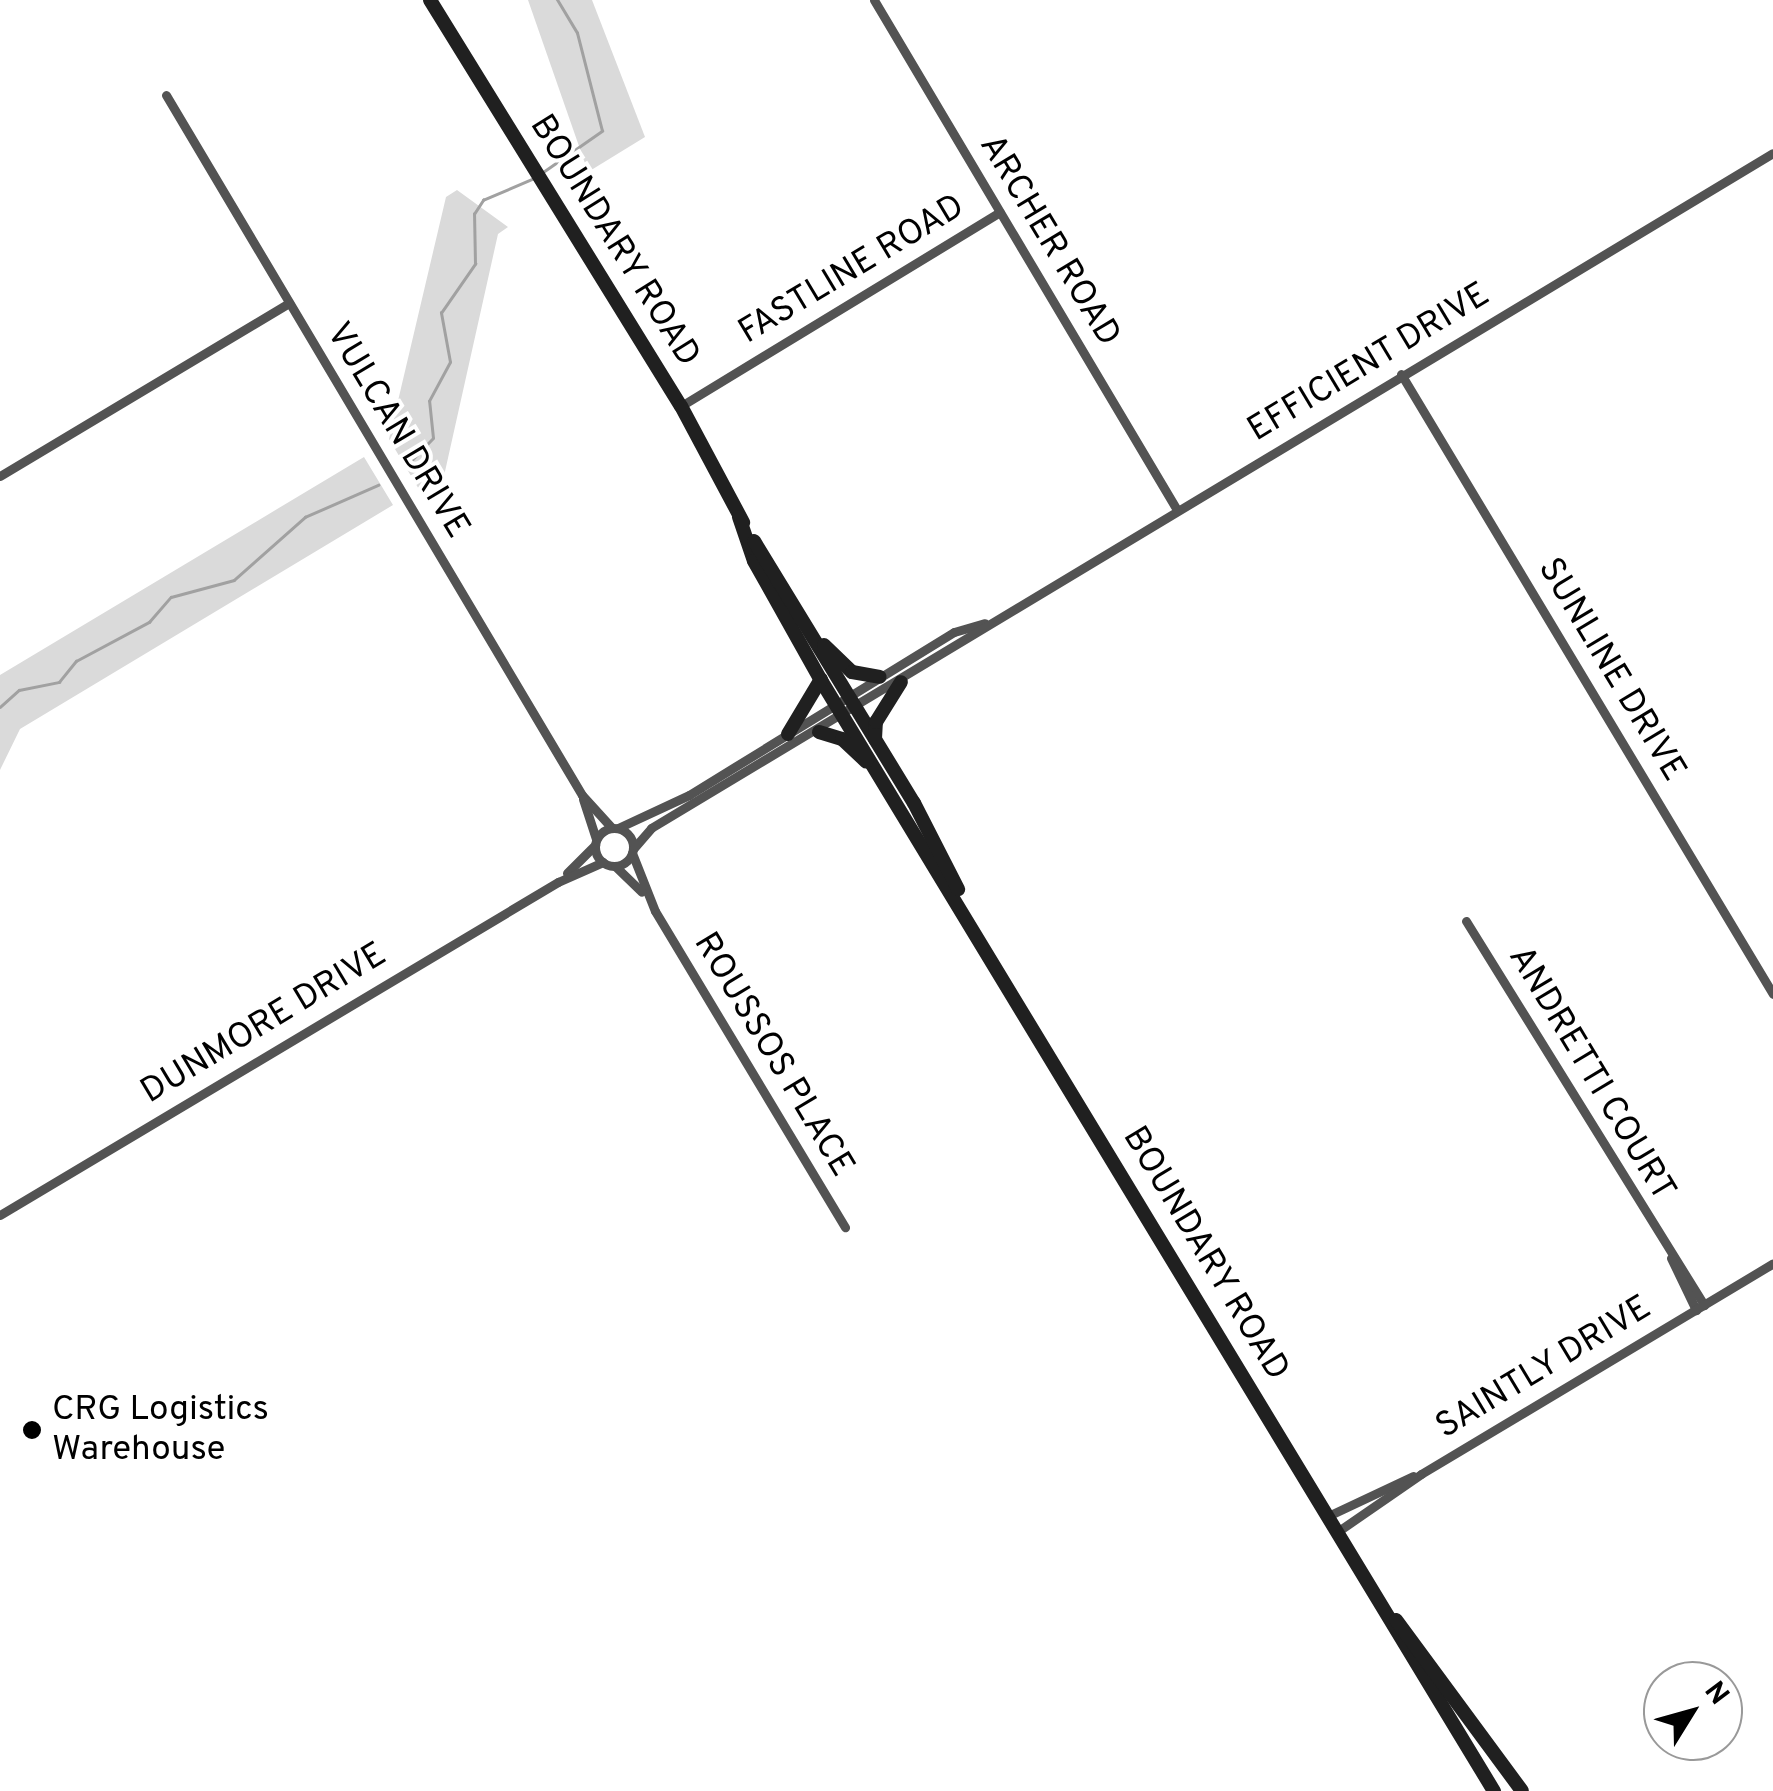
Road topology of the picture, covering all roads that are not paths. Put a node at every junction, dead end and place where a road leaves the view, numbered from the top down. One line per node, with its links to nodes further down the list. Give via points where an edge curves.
1 (430, 0): 8 (main road, BOUNDARY ROAD)
2 (874, 0): 5 (street, ARCHER ROAD)
3 (166, 95): 6 (street, VULCAN DRIVE)
4 (1773, 153): 7 (street, EFFICIENT DRIVE)
5 (1000, 212): 8 (street, FASTLINE ROAD); 10 (street, ARCHER ROAD)
6 (288, 303): 9 (street); 22 (street, VULCAN DRIVE)
7 (1401, 374): 10 (street, EFFICIENT DRIVE); 32 (street, SUNLINE DRIVE)
8 (681, 406): 11 (main road, BOUNDARY ROAD)
9 (0, 476)
10 (1177, 510): 12 (street, EFFICIENT DRIVE)
11 (739, 517): 13 (main road, BOUNDARY ROAD); 15 (main road, BOUNDARY ROAD, via 754,560)
12 (994, 620): 14 (street, EFFICIENT DRIVE, via 954,632); 16 (street, EFFICIENT DRIVE)
13 (803, 622): 14 (main road, via 852,672); 17 (main road, BOUNDARY ROAD)
14 (880, 677): 17 (street, EFFICIENT DRIVE)
15 (821, 680): 17 (main road, BOUNDARY ROAD); 19 (main road)
16 (901, 682): 17 (street, EFFICIENT DRIVE); 20 (main road, via 876,722)
17 (846, 706): 18 (street); 19 (street); 20 (main road, BOUNDARY ROAD); 21 (main road, BOUNDARY ROAD)
18 (819, 732): 21 (main road, via 854,749); 25 (street, via 651,828)
19 (788, 734): 23 (street, via 656,814)
20 (875, 740): 31 (main road, BOUNDARY ROAD)
21 (883, 780): 31 (main road, BOUNDARY ROAD)
22 (582, 794): 23 (street, VULCAN DRIVE); 24 (street, VULCAN DRIVE)
23 (615, 828): 24 (street, DUNMORE DRIVE); 25 (street, ROUSSOS PLACE)
24 (596, 842): 26 (street, VULCAN DRIVE); 28 (street, DUNMORE DRIVE)
25 (633, 851): 27 (street); 29 (street, ROUSSOS PLACE)
26 (602, 862): 27 (street); 28 (street, DUNMORE DRIVE)
27 (615, 866): 29 (street, ROUSSOS PLACE)
28 (558, 882): 33 (street, DUNMORE DRIVE)
29 (654, 911): 34 (street, ROUSSOS PLACE)
30 (1466, 921): 35 (street, ANDRETTI COURT)
31 (978, 934): 39 (main road, BOUNDARY ROAD)
32 (1773, 994)
33 (0, 1215)
34 (845, 1226)
35 (1670, 1255): 37 (street, SAINTLY DRIVE)
36 (1773, 1264): 37 (street, SAINTLY DRIVE)
37 (1700, 1307): 38 (street, SAINTLY DRIVE)
38 (1421, 1474): 39 (street, SAINTLY DRIVE); 40 (street, SAINTLY DRIVE)
39 (1328, 1516): 40 (main road, BOUNDARY ROAD)
40 (1337, 1532): 41 (main road, BOUNDARY ROAD)
41 (1382, 1605): 42 (main road, BOUNDARY ROAD); 43 (main road, BOUNDARY ROAD)
42 (1446, 1681): 43 (main road, via 1439,1685); 45 (main road, BOUNDARY ROAD)
43 (1444, 1708): 44 (main road, BOUNDARY ROAD)
44 (1494, 1791)
45 (1522, 1791)

